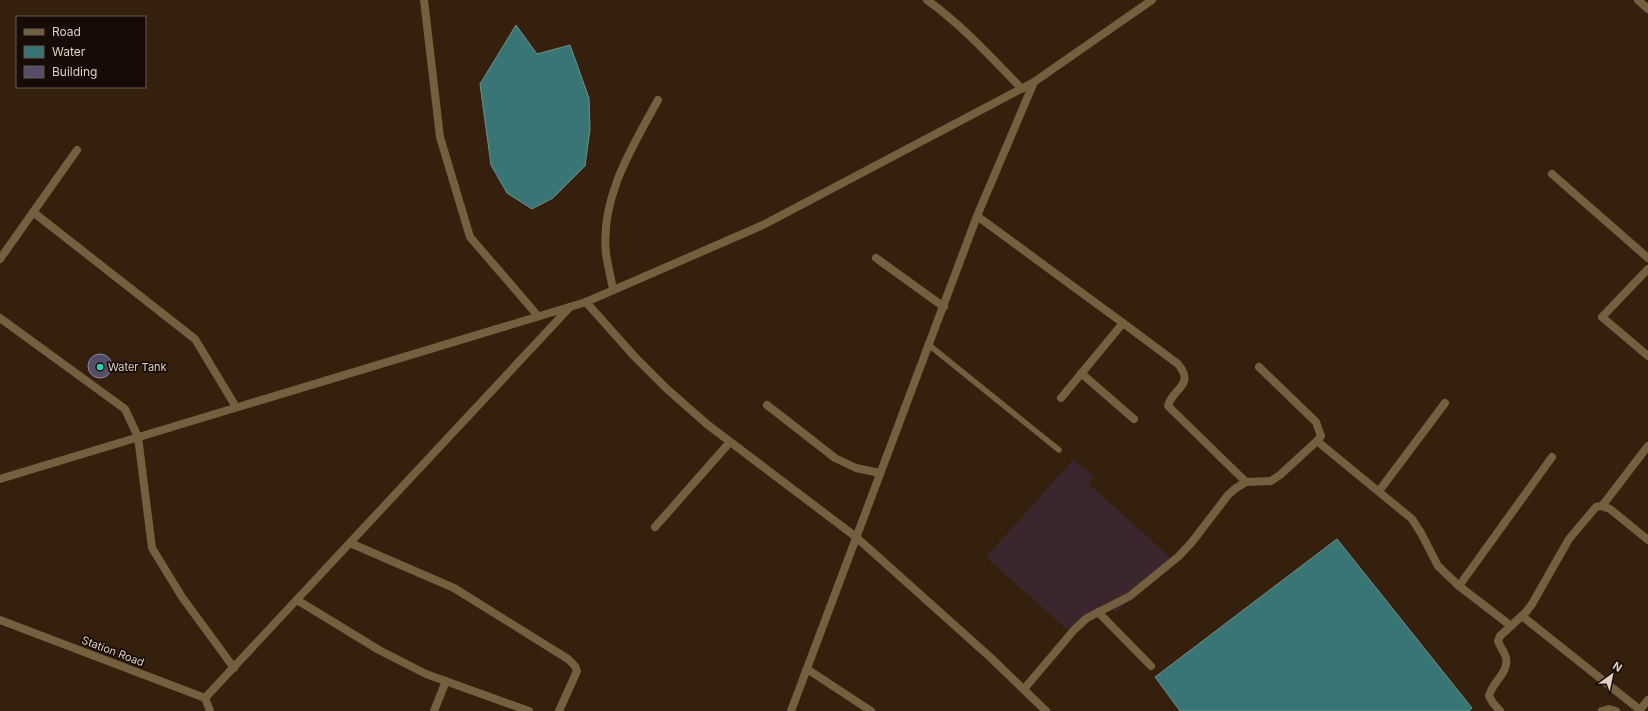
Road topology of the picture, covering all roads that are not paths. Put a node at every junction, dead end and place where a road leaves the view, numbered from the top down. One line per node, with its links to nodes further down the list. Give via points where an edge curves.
1 (424, 0): 21 (street, via 440,137 470,237)
2 (926, 0): 7 (street, via 974,39)
3 (1152, 0): 6 (street)
4 (1638, 0): 5 (street)
5 (1648, 9)
6 (1034, 82): 7 (street); 12 (street)
7 (1022, 89): 17 (street, via 763,225)
8 (658, 100): 17 (street, via 624,165 609,209 606,253)
9 (77, 150): 11 (street)
10 (1552, 174): 14 (street)
11 (33, 212): 15 (street); 31 (street, via 195,339)
12 (977, 216): 20 (street); 23 (street)
13 (876, 258): 20 (street)
14 (1648, 258)
15 (0, 259)
16 (1648, 269): 25 (street, via 1602,317)
17 (613, 290): 18 (street)
18 (586, 302): 19 (street); 35 (street, via 634,356 708,425)
19 (570, 307): 21 (street); 47 (street)
20 (944, 307): 24 (street)
21 (538, 316): 31 (street)
22 (0, 318): 33 (street, via 125,409)
23 (1123, 323): 27 (street); 41 (street, via 1178,364 1185,379 1168,406)
24 (929, 345): 37 (lane); 39 (street)
25 (1648, 356)
26 (1259, 367): 34 (street, via 1316,422 1321,436)
27 (1081, 373): 28 (street); 32 (street)
28 (1060, 398)
29 (1445, 403): 42 (street)
30 (768, 405): 39 (street, via 835,458 851,466)
31 (236, 407): 33 (street)
32 (1134, 419)
33 (138, 437): 40 (street); 55 (street, via 152,548 182,597)
34 (1317, 441): 41 (street, via 1271,481); 42 (street)
35 (730, 442): 44 (street); 45 (street)
36 (1648, 446): 43 (street)
37 (1059, 450)
38 (1552, 457): 48 (street)
39 (880, 473): 45 (street)
40 (0, 480)
41 (1246, 482): 50 (street, via 1228,495 1179,556 1130,596)
42 (1379, 491): 48 (street, via 1412,519 1438,566)
43 (1602, 506): 46 (street, via 1610,509); 51 (street, via 1596,507 1569,539 1532,604)
44 (655, 527)
45 (856, 537): 56 (street); 58 (street)
46 (1648, 540)
47 (350, 543): 49 (street); 65 (street, via 454,588 568,659 577,671)
48 (1459, 586): 53 (street)
49 (297, 600): 55 (street); 57 (street, via 379,650 426,674)
50 (1098, 612): 54 (street); 58 (street, via 1074,630)
51 (1522, 616): 53 (street); 61 (street)
52 (0, 620): 59 (street, Station Road)
53 (1511, 626): 69 (street, via 1498,641 1507,665 1489,696)
54 (1151, 666)
55 (234, 668): 59 (street)
56 (807, 669): 66 (street); 67 (street)
57 (446, 681): 63 (street); 64 (street)
58 (1024, 688): 68 (street)
59 (205, 698): 62 (street)
60 (1648, 700): 61 (street)
61 (1639, 710)
62 (210, 711)
63 (434, 711)
64 (529, 711)
65 (559, 711)
66 (791, 711)
67 (871, 711)
68 (1046, 711)
69 (1500, 711)
70 (1602, 711): 71 (street)
71 (1616, 711)

